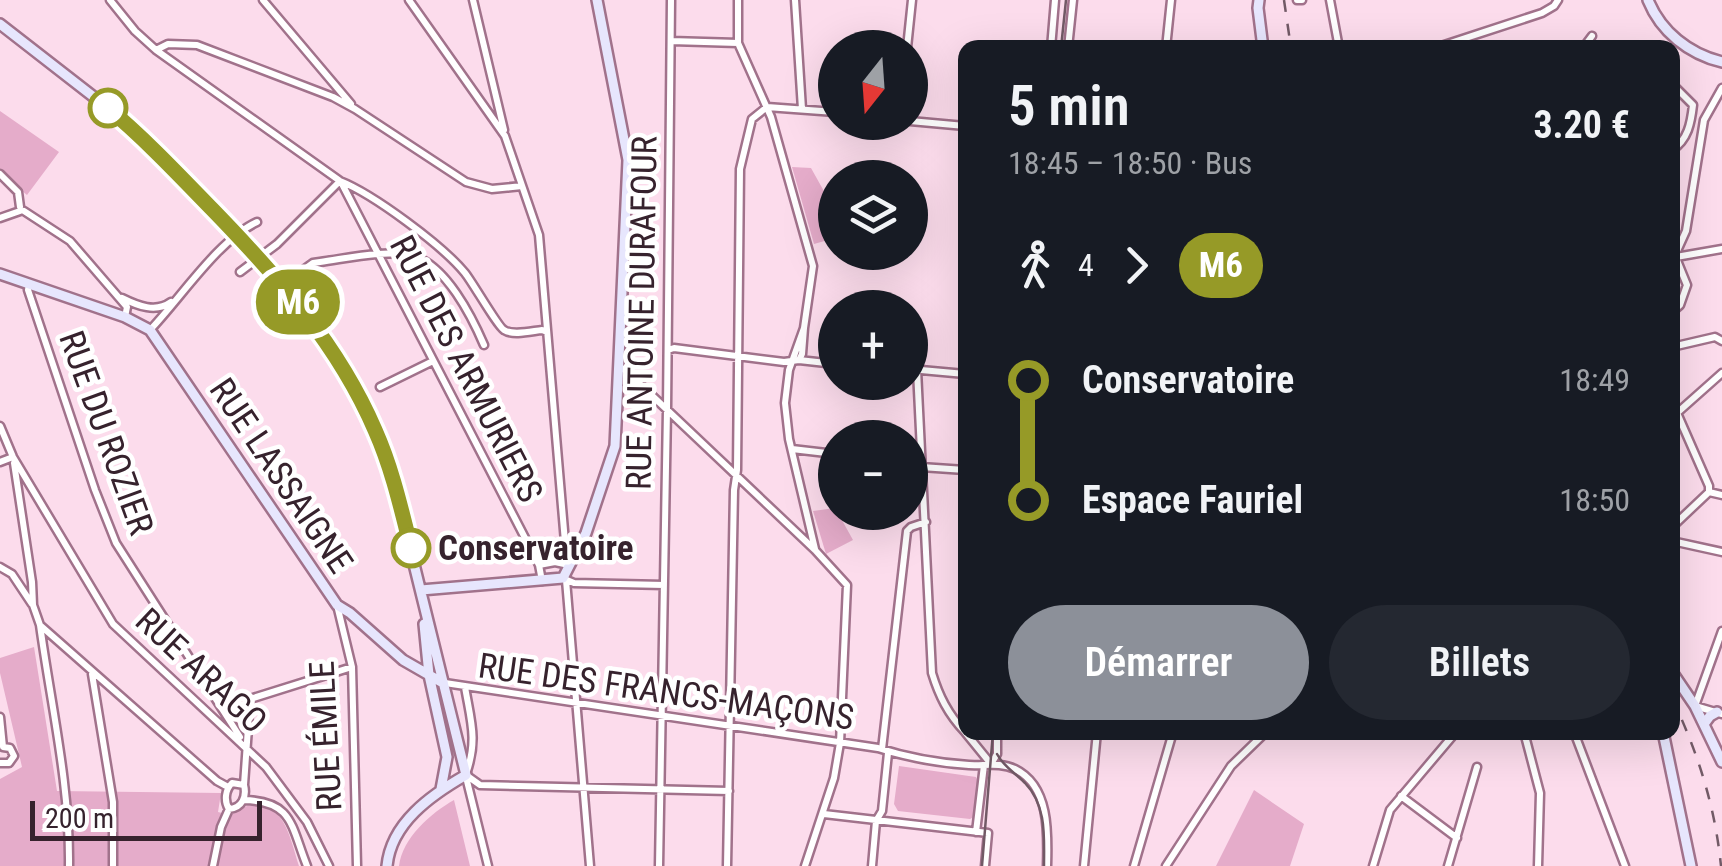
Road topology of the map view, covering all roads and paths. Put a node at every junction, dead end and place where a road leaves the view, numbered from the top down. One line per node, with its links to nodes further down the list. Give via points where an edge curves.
1 (110, 0): 31 (street)
2 (263, 0): 37 (street)
3 (409, 0): 43 (street)
4 (472, 0): 43 (street)
5 (597, 0): 77 (main road, via 628,160)
6 (671, 0): 28 (street, RUE ANTOINE DURAFOUR)
7 (738, 0): 29 (street)
8 (796, 0): 38 (street)
9 (912, 0): 18 (street)
10 (1055, 0): 20 (street)
11 (1073, 0): 21 (street)
12 (1171, 0): 22 (street)
13 (1330, 0): 24 (street)
14 (1558, 0): 25 (street, via 1542,12)
15 (1648, 0): 27 (main road)
16 (1257, 3): 23 (main road)
17 (0, 24): 51 (main road, via 129,126)
18 (909, 30)
19 (1592, 36): 26 (street)
20 (1052, 40)
21 (1069, 40)
22 (1167, 40)
23 (1262, 40)
24 (1338, 40)
25 (1459, 40)
26 (1589, 40)
27 (1676, 40)
28 (671, 41): 29 (street); 72 (street, RUE ANTOINE DURAFOUR)
29 (738, 43): 36 (street)
30 (1680, 43): 32 (main road)
31 (156, 50): 37 (street, via 196,44); 46 (street)
32 (1722, 62)
33 (1722, 88): 40 (street)
34 (1680, 92): 35 (street)
35 (1693, 105): 40 (street); 44 (street)
36 (767, 106): 38 (street); 73 (street, via 752,119 740,169); 75 (street, via 814,266)
37 (356, 109): 47 (street, via 466,182)
38 (802, 109): 39 (street)
39 (818, 110)
40 (1708, 110): 52 (street)
41 (928, 123): 42 (street)
42 (958, 125)
43 (505, 136): 47 (street)
44 (1680, 143)
45 (0, 174): 48 (street, via 18,192)
46 (340, 181): 54 (street, RUE DES ARMURIERS); 55 (street); 68 (street, via 423,235 463,271 502,329)
47 (522, 186): 68 (street, via 539,235)
48 (21, 209): 49 (street); 62 (street, via 70,242)
49 (0, 218)
50 (257, 222): 51 (street)
51 (238, 235): 55 (main road); 63 (street)
52 (1680, 246)
53 (1722, 249): 56 (street)
54 (379, 255): 57 (street, via 320,262); 71 (street, via 404,255 437,272 468,310); 74 (street, RUE DES ARMURIERS)
55 (259, 258): 58 (street); 107 (main road, via 322,335 370,419 392,475)
56 (1680, 259)
57 (302, 271)
58 (240, 272)
59 (1680, 272): 64 (street, via 1687,286)
60 (0, 274): 61 (main road)
61 (29, 284): 65 (main road); 136 (street, RUE DU ROZIER, via 116,543)
62 (116, 293): 63 (street, via 150,308); 65 (street); 66 (street, via 127,307)
63 (180, 295): 67 (street)
64 (1680, 305)
65 (108, 311): 66 (main road)
66 (125, 317): 67 (main road)
67 (150, 330): 108 (main road, RUE LASSAIGNE)
68 (547, 332): 101 (street)
69 (1722, 341): 70 (street)
70 (1680, 345)
71 (484, 346)
72 (668, 350): 73 (street); 82 (street, RUE ANTOINE DURAFOUR)
73 (738, 355): 75 (street); 92 (street)
74 (433, 360): 81 (street); 102 (street, RUE DES ARMURIERS)
75 (795, 360): 76 (street); 86 (street, via 784,403)
76 (818, 362)
77 (617, 369): 82 (street); 101 (main road, via 614,446)
78 (928, 371): 80 (street)
79 (1722, 372): 83 (street)
80 (958, 373)
81 (380, 388)
82 (667, 410): 92 (street); 106 (street, RUE ANTOINE DURAFOUR)
83 (1680, 410)
84 (1680, 425): 93 (street)
85 (0, 426): 88 (street)
86 (792, 449): 87 (street); 99 (street)
87 (818, 452)
88 (13, 457): 89 (street); 109 (street); 136 (street, RUE ARAGO, via 113,624)
89 (0, 462)
90 (928, 467): 91 (street)
91 (958, 470)
92 (736, 477): 99 (street); 125 (street)
93 (1709, 492): 94 (street); 95 (street)
94 (1722, 495)
95 (1680, 519)
96 (909, 530): 138 (street)
97 (926, 530): 123 (street, via 932,673)
98 (1680, 543): 100 (street)
99 (815, 550): 135 (street, via 848,590)
100 (1722, 552)
101 (570, 565): 102 (street); 104 (main road)
102 (539, 566): 105 (street, RUE DES ARMURIERS)
103 (0, 567): 109 (street)
104 (564, 579): 105 (main road); 106 (street); 118 (street)
105 (542, 581): 107 (main road)
106 (664, 585): 121 (street, RUE ANTOINE DURAFOUR)
107 (421, 590): 114 (main road); 115 (main road)
108 (336, 605): 112 (street, RUE ÉMILE); 114 (main road, RUE LASSAIGNE)
109 (33, 606): 110 (street)
110 (40, 625): 113 (street); 157 (street, via 70,823)
111 (1722, 631): 119 (street)
112 (352, 667): 136 (street, via 250,698); 162 (street, RUE ÉMILE)
113 (92, 671): 145 (street); 158 (street, via 112,793)
114 (429, 675): 115 (main road, RUE LASSAIGNE); 147 (main road, via 447,757)
115 (444, 683): 117 (street, RUE DES FRANCS-MAÇONS); 143 (main road)
116 (1680, 684): 119 (main road)
117 (465, 687): 118 (street, RUE DES FRANCS-MAÇONS); 143 (street, via 474,739)
118 (576, 702): 121 (street, RUE DES FRANCS-MAÇONS); 146 (street)
119 (1695, 706): 120 (street); 124 (main road)
120 (1719, 713): 124 (main road)
121 (662, 715): 125 (street, RUE DES FRANCS-MAÇONS); 148 (street, RUE ANTOINE DURAFOUR)
122 (0, 717): 137 (street)
123 (958, 724)
124 (1704, 724): 139 (main road)
125 (730, 725): 135 (street, RUE DES FRANCS-MAÇONS); 149 (street)
126 (971, 740): 141 (street)
127 (997, 740): 141 (street, via 998,754)
128 (1096, 740): 172 (street)
129 (1171, 740): 173 (street)
130 (1258, 740): 174 (street, via 1231,766)
131 (1449, 740): 150 (street)
132 (1526, 740): 177 (street, via 1540,793)
133 (1577, 740): 178 (street)
134 (1666, 740): 179 (main road)
135 (840, 743): 138 (street, RUE DES FRANCS-MAÇONS); 153 (street)
136 (246, 747): 144 (street); 161 (street, RUE ARAGO, via 307,822)
137 (2, 748): 140 (street, via 14,756)
138 (885, 751): 141 (street, RUE DES FRANCS-MAÇONS); 154 (street)
139 (1722, 762)
140 (0, 763)
141 (988, 764): 155 (street); 171 (street, via 1016,769 1036,792 1046,814)
142 (1477, 767): 156 (street)
143 (466, 776): 146 (street, via 480,785); 147 (main road); 164 (street)
144 (244, 785): 145 (street); 151 (street)
145 (228, 787): 152 (street)
146 (582, 787): 148 (street); 165 (street)
147 (441, 788): 163 (main road, via 402,825)
148 (660, 789): 149 (street); 166 (street, RUE ANTOINE DURAFOUR)
149 (729, 791): 167 (street)
150 (1401, 796): 156 (street); 175 (street)
151 (244, 800): 152 (street); 160 (street, via 266,800 287,815)
152 (229, 809): 159 (street)
153 (824, 814): 154 (street); 168 (street)
154 (876, 821): 155 (street); 169 (street)
155 (976, 832): 170 (street, via 988,832)
156 (1457, 838): 176 (street)
157 (69, 866)
158 (113, 866)
159 (212, 866)
160 (307, 866)
161 (329, 866)
162 (357, 866)
163 (387, 866)
164 (488, 866)
165 (590, 866)
166 (659, 866)
167 (727, 866)
168 (805, 866)
169 (872, 866)
170 (985, 866)
171 (1047, 866)
172 (1084, 866)
173 (1134, 866)
174 (1166, 866)
175 (1372, 866)
176 (1448, 866)
177 (1538, 866)
178 (1624, 866)
179 (1691, 866)

